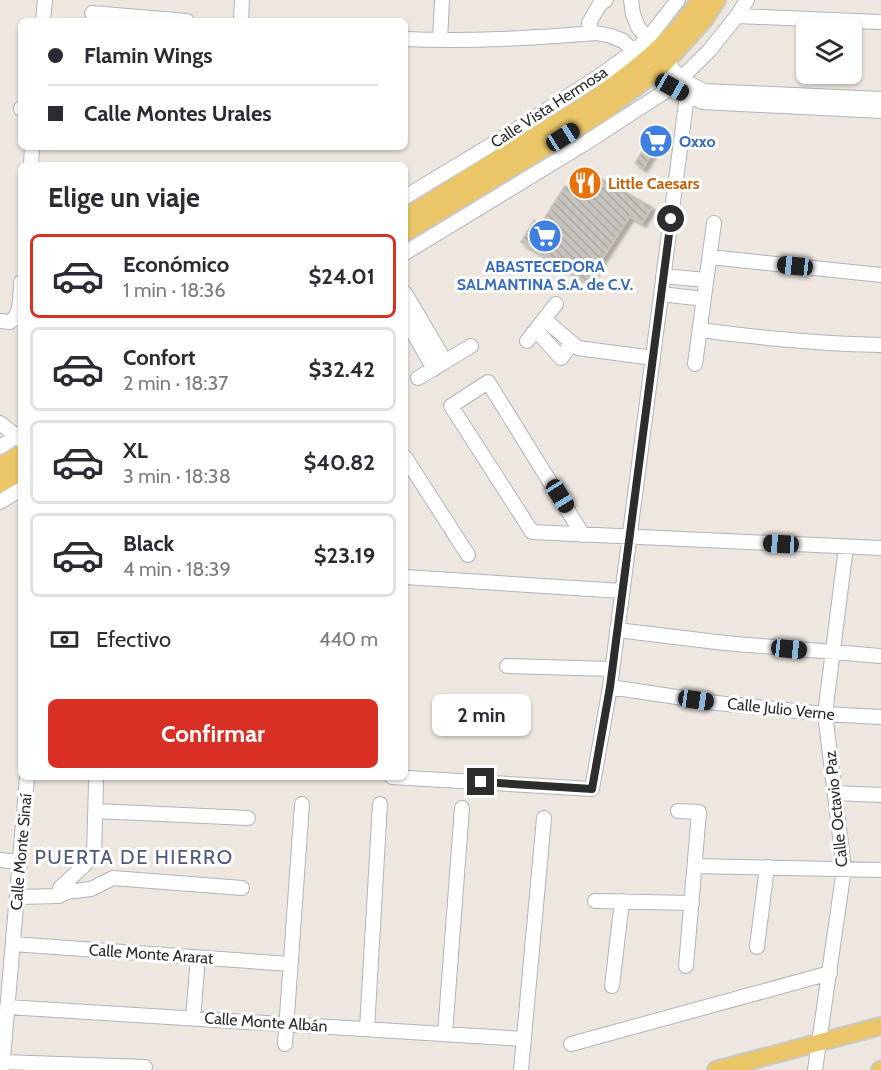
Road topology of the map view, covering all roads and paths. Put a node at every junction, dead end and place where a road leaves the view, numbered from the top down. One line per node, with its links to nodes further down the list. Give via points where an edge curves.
1 (45, 0): 12 (street)
2 (242, 0): 14 (street)
3 (442, 0): 18 (street)
4 (606, 0): 16 (street, via 589,23)
5 (678, 0): 19 (street, Calle Vista Hermosa)
6 (700, 0): 19 (main road)
7 (717, 0): 19 (main road, via 704,20)
8 (747, 0): 11 (street)
9 (632, 1): 19 (street, via 633,14)
10 (92, 13): 13 (street)
11 (736, 16): 15 (street); 20 (street)
12 (43, 18)
13 (151, 18)
14 (241, 18)
15 (881, 22)
16 (596, 33): 18 (street); 19 (street)
17 (408, 39): 18 (street)
18 (440, 40)
19 (651, 55): 20 (street); 22 (street, Calle Vista Hermosa, via 601,75); 23 (main road, via 594,99); 27 (main road, via 602,112)
20 (683, 86): 21 (street, via 702,102); 28 (street); 31 (street)
21 (876, 105)
22 (408, 195)
23 (422, 207): 24 (main road); 25 (main road)
24 (408, 211)
25 (408, 215)
26 (714, 223): 29 (street)
27 (408, 231)
28 (408, 251)
29 (710, 257): 30 (street); 32 (street)
30 (881, 275)
31 (663, 276): 32 (street); 33 (street)
32 (706, 280): 35 (street)
33 (661, 294): 35 (street); 43 (street)
34 (408, 299): 45 (street)
35 (704, 299): 40 (street)
36 (556, 304): 43 (street, via 536,330 561,358 572,343 579,348)
37 (18, 313): 38 (street, via 10,322)
38 (0, 321)
39 (408, 322): 45 (street)
40 (700, 330): 41 (street, via 776,340); 44 (street)
41 (881, 345)
42 (471, 346): 45 (street)
43 (653, 358): 59 (street)
44 (695, 364)
45 (440, 365): 46 (street)
46 (418, 378)
47 (0, 423): 48 (street)
48 (18, 435)
49 (18, 437): 50 (street)
50 (0, 447)
51 (18, 455): 53 (main road)
52 (408, 462): 62 (street)
53 (0, 466)
54 (18, 474): 55 (main road)
55 (0, 484)
56 (18, 491): 57 (street)
57 (0, 502)
58 (583, 535): 58 (street, via 532,532 451,406 488,382); 59 (street)
59 (629, 536): 60 (street); 64 (street)
60 (846, 547): 61 (street); 66 (street, Calle Octavio Paz)
61 (881, 549)
62 (468, 555)
63 (408, 577): 64 (street)
64 (622, 591): 65 (street)
65 (617, 630): 66 (street); 69 (street)
66 (833, 653): 67 (street); 71 (street, Calle Octavio Paz)
67 (881, 656)
68 (507, 666): 69 (street)
69 (612, 669): 70 (street)
70 (610, 687): 71 (street, Calle Julio Verne); 73 (street, via 592,789)
71 (825, 714): 72 (street, Calle Julio Verne); 76 (street, Calle Octavio Paz)
72 (881, 717)
73 (408, 778)
74 (27, 780): 86 (street, Calle Monte Sinaí)
75 (96, 783): 81 (street)
76 (835, 793): 77 (street); 89 (street, Calle Octavio Paz)
77 (881, 795)
78 (302, 804): 100 (street)
79 (380, 804): 108 (street)
80 (462, 808): 109 (street)
81 (96, 811): 83 (street); 92 (street, via 94,856)
82 (678, 811): 87 (street, via 699,812)
83 (248, 818)
84 (544, 818): 110 (street)
85 (0, 860): 86 (street)
86 (20, 862): 93 (street, Calle Monte Sinaí)
87 (694, 866): 88 (street); 96 (street)
88 (767, 867): 89 (street); 98 (street)
89 (844, 869): 90 (street); 102 (street, Calle Octavio Paz)
90 (881, 870)
91 (242, 888): 92 (street, via 113,878 91,889)
92 (62, 892): 93 (street)
93 (17, 893): 97 (street, Calle Monte Sinaí)
94 (595, 901): 95 (street)
95 (622, 901): 96 (street); 103 (street)
96 (692, 903): 101 (street)
97 (13, 945): 99 (street, Calle Monte Ararat); 104 (street, Calle Monte Sinaí)
98 (757, 947)
99 (198, 958): 100 (street, Calle Monte Ararat); 105 (street)
100 (290, 964): 106 (street)
101 (686, 966)
102 (830, 973): 111 (street, Calle Octavio Paz); 113 (street)
103 (612, 986)
104 (8, 1006): 105 (street, Calle Monte Albán); 114 (street, Calle Monte Sinaí)
105 (193, 1018): 106 (street, Calle Monte Albán)
106 (286, 1023): 108 (street, Calle Monte Albán); 112 (street)
107 (881, 1026): 111 (main road)
108 (367, 1029): 109 (street, Calle Monte Albán)
109 (445, 1034): 110 (street, Calle Monte Albán)
110 (524, 1039): 116 (street)
111 (819, 1043): 117 (main road); 118 (street, Calle Octavio Paz)
112 (285, 1044)
113 (571, 1044)
114 (2, 1066): 115 (street)
115 (145, 1067)
116 (521, 1070)
117 (716, 1070)
118 (815, 1070)

